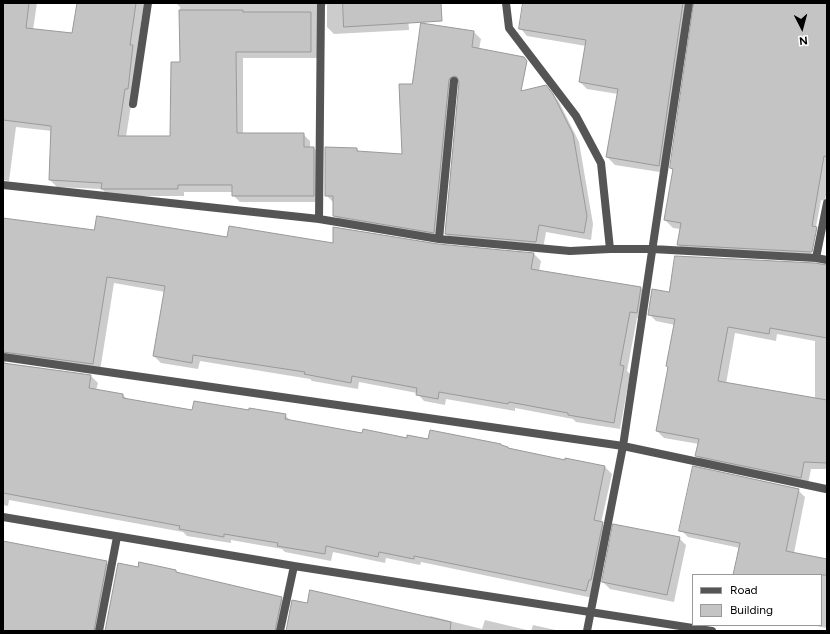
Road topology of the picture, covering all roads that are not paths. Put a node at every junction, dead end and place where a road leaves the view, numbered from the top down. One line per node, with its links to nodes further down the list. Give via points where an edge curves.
1 (148, 3): 6 (street)
2 (321, 3): 9 (street)
3 (506, 3): 11 (street, via 509,28 576,116 600,163)
4 (689, 3): 12 (street)
5 (454, 81): 10 (street)
6 (133, 104)
7 (3, 185): 9 (street)
8 (827, 203): 13 (street)
9 (319, 219): 10 (street)
10 (439, 239): 11 (street, via 570,251)
11 (610, 249): 12 (street)
12 (652, 249): 13 (street); 16 (street)
13 (816, 258): 14 (street)
14 (827, 260)
15 (3, 356): 16 (street)
16 (623, 446): 17 (street); 21 (street)
17 (826, 489)
18 (3, 517): 19 (street)
19 (117, 537): 20 (street); 22 (street)
20 (294, 566): 21 (street); 23 (street)
21 (590, 612): 24 (street); 25 (street)
22 (99, 631)
23 (280, 631)
24 (587, 631)
25 (712, 631)

